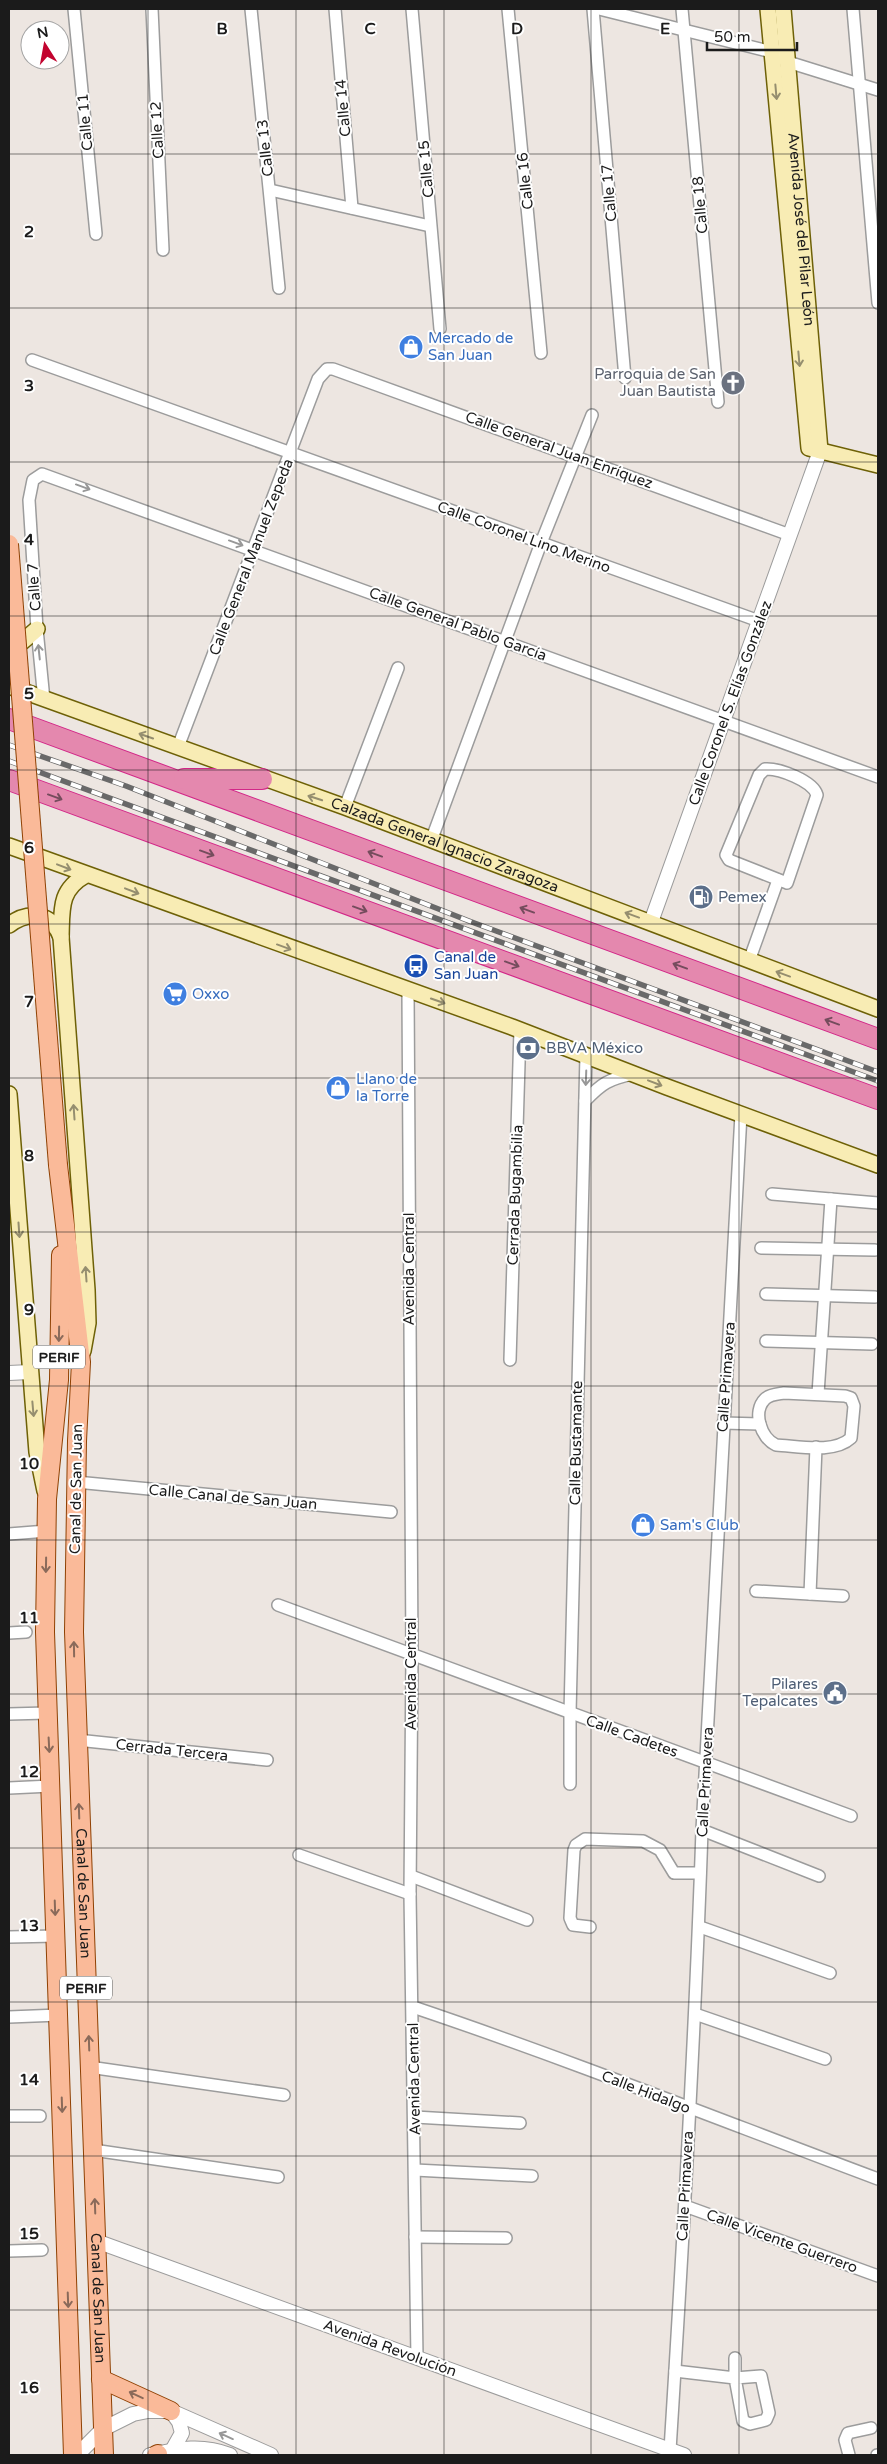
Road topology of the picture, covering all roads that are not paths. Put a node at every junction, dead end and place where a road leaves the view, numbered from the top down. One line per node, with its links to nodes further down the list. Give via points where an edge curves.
1 (74, 9): 21 (street, Calle 11)
2 (152, 9): 22 (street, Calle 12)
3 (251, 9): 18 (street, Calle 13)
4 (335, 9): 19 (street, Calle 14)
5 (412, 9): 20 (street, Calle 15)
6 (508, 9): 26 (street, Calle 16)
7 (593, 9): 29 (street, Calle 17)
8 (599, 9): 13 (street)
9 (682, 9): 13 (street, Calle 18)
10 (768, 9): 14 (main road, Avenida José del Pilar León)
11 (783, 9): 15 (main road, Avenida José del Pilar León)
12 (854, 9): 16 (street)
13 (684, 29): 14 (street); 30 (street, Calle 18)
14 (772, 52): 15 (street); 32 (main road, Avenida José del Pilar León, one-way to 32)
15 (788, 62): 16 (street); 32 (main road, Avenida José del Pilar León)
16 (860, 84): 17 (street); 24 (street)
17 (878, 90)
18 (270, 190): 19 (street); 23 (street, Calle 13)
19 (352, 208): 20 (street)
20 (430, 226): 25 (street, Calle 15)
21 (96, 234)
22 (164, 250)
23 (279, 288)
24 (878, 303)
25 (440, 329)
26 (541, 353)
27 (32, 360): 33 (street, Calle Coronel Lino Merino)
28 (327, 369): 33 (street, Calle General Manuel Zepeda, via 318,379); 34 (street, Calle General Juan Enríquez)
29 (625, 378)
30 (718, 402)
31 (592, 415): 34 (street)
32 (814, 450): 35 (main road); 37 (street, Calle Coronel S. Elías González, via 810,484)
33 (290, 454): 38 (street, Calle Coronel Lino Merino); 40 (street, Calle General Manuel Zepeda)
34 (576, 456): 37 (street, Calle General Juan Enríquez); 38 (street)
35 (878, 465)
36 (37, 475): 40 (street, Calle General Pablo García, one-way to 40, via 48,474); 42 (street, Calle 7, via 29,500)
37 (790, 535): 41 (street, Calle Coronel S. Elías González)
38 (542, 543): 41 (street, Calle Coronel Lino Merino); 43 (street)
39 (9, 544): 79 (main road, Canal de San Juan / PERIF, bridge)
40 (253, 550): 43 (street, Calle General Pablo García); 50 (street, Calle General Manuel Zepeda)
41 (759, 621): 49 (street, Calle Coronel S. Elías González)
42 (37, 629): 44 (main road, via 22,642); 47 (street, Calle 7, one-way to 42)
43 (506, 642): 49 (street, Calle General Pablo García); 56 (street)
44 (9, 644)
45 (398, 668): 55 (street)
46 (9, 686): 47 (main road, Calzada General Ignacio Zaragoza)
47 (44, 700): 50 (main road, Calzada General Ignacio Zaragoza, one-way to 47)
48 (9, 719): 52 (highway)
49 (724, 722): 51 (street, Calle General Pablo García); 60 (street, Calle Coronel S. Elías González)
50 (178, 747): 53 (main road, Calzada General Ignacio Zaragoza)
51 (878, 777)
52 (170, 778): 53 (highway); 67 (highway, one-way to 52)
53 (262, 779): 55 (main road, Calzada General Ignacio Zaragoza, one-way to 53)
54 (9, 780): 71 (highway, one-way to 71)
55 (345, 807): 56 (main road, Calzada General Ignacio Zaragoza)
56 (431, 841): 60 (main road, Calzada General Ignacio Zaragoza, one-way to 56)
57 (9, 846): 58 (main road, one-way to 58)
58 (86, 875): 62 (main road, Canal de San Juan, via 74,882 64,895); 64 (main road, one-way to 64)
59 (778, 880): 59 (street, via 787,883 789,879 816,795 808,782 774,769 765,769 759,775 726,855 729,860); 63 (street)
60 (651, 922): 63 (main road, Calzada General Ignacio Zaragoza)
61 (9, 925): 62 (main road, via 19,918 45,916 58,927)
62 (61, 937): 90 (main road, Canal de San Juan, one-way to 62, via 88,1323 87,1290)
63 (749, 961): 65 (main road, Calzada General Ignacio Zaragoza, one-way to 63)
64 (408, 991): 66 (main road, one-way to 66); 108 (street, Avenida Central)
65 (878, 1009)
66 (520, 1030): 68 (main road); 89 (street, Cerrada Bugambilia)
67 (878, 1039)
68 (586, 1055): 69 (main road); 72 (street, Calle Bustamante, one-way to 72)
69 (633, 1074): 72 (street, via 610,1079); 73 (main road, one-way to 73)
70 (9, 1094): 75 (main road, Canal de San Juan)
71 (878, 1099)
72 (585, 1101): 109 (street, Calle Bustamante)
73 (741, 1114): 74 (main road); 94 (street, Calle Primavera)
74 (878, 1165)
75 (12, 1167): 91 (main road, Canal de San Juan, one-way to 91)
76 (772, 1194): 77 (street)
77 (831, 1199): 78 (street); 81 (street)
78 (878, 1202)
79 (62, 1215): 90 (main road, Canal de San Juan / PERIF); 98 (main road, Canal de San Juan / PERIF, one-way to 98, via 58,1380)
80 (761, 1248): 81 (street)
81 (829, 1249): 82 (street); 84 (street)
82 (875, 1250)
83 (766, 1294): 84 (street)
84 (826, 1295): 85 (street); 87 (street)
85 (875, 1296)
86 (766, 1341): 87 (street)
87 (822, 1342): 88 (street); 93 (street)
88 (872, 1344)
89 (510, 1360)
90 (81, 1362): 97 (main road, Canal de San Juan / PERIF)
91 (30, 1372): 92 (street); 98 (main road, Canal de San Juan, one-way to 98, via 37,1452)
92 (9, 1373)
93 (818, 1394): 95 (street, via 784,1393 769,1397 762,1404); 96 (street, via 848,1397 853,1402 854,1413 851,1438 845,1444)
94 (723, 1423): 95 (street); 114 (street, Calle Primavera)
95 (760, 1424): 96 (street, via 764,1436 776,1445)
96 (816, 1447): 103 (street)
97 (76, 1482): 99 (street, Calle Canal de San Juan); 112 (main road, Canal de San Juan / PERIF, one-way to 97)
98 (47, 1499): 100 (main road, Canal de San Juan / PERIF)
99 (391, 1512)
100 (47, 1531): 101 (street); 110 (main road, Canal de San Juan / PERIF, one-way to 110)
101 (9, 1534)
102 (756, 1591): 103 (street)
103 (810, 1594): 104 (street)
104 (843, 1596)
105 (278, 1605): 108 (street, Calle Cadetes)
106 (26, 1632): 107 (street)
107 (9, 1633)
108 (412, 1655): 109 (street, Calle Cadetes); 122 (street, Avenida Central)
109 (570, 1712): 114 (street, Calle Cadetes); 115 (street, Calle Bustamante)
110 (47, 1713): 111 (street); 116 (main road, Canal de San Juan / PERIF, one-way to 116)
111 (9, 1714)
112 (76, 1740): 113 (street, Cerrada Tercera); 136 (main road, Canal de San Juan / PERIF, one-way to 112)
113 (267, 1760)
114 (706, 1763): 118 (street, Calle Cadetes); 119 (street, Calle Primavera)
115 (570, 1784)
116 (51, 1786): 117 (street); 128 (main road, Canal de San Juan / PERIF, one-way to 128)
117 (9, 1788)
118 (851, 1816)
119 (702, 1830): 121 (street, Calle Primavera); 123 (street)
120 (299, 1855): 124 (street)
121 (700, 1873): 126 (street, via 674,1873 660,1850 643,1841 591,1839 580,1842 574,1850 570,1918 573,1925); 127 (street, Calle Primavera)
122 (410, 1876): 124 (street, Avenida Central); 125 (street)
123 (819, 1876)
124 (410, 1894): 131 (street, Avenida Central)
125 (527, 1920)
126 (590, 1927)
127 (700, 1927): 130 (street); 132 (street, Calle Primavera)
128 (48, 1936): 129 (street); 133 (main road, Canal de San Juan / PERIF)
129 (9, 1937)
130 (830, 1973)
131 (413, 2007): 138 (street, Calle Hidalgo, via 533,2047); 141 (street, Avenida Central)
132 (695, 2014): 135 (street); 138 (street, Calle Primavera)
133 (59, 2015): 134 (street); 164 (main road, Canal de San Juan / PERIF, one-way to 164)
134 (9, 2017)
135 (825, 2059)
136 (89, 2067): 137 (street); 143 (main road, Canal de San Juan / PERIF)
137 (284, 2095)
138 (689, 2109): 147 (street, Calle Hidalgo); 148 (street, Calle Primavera)
139 (9, 2116): 140 (street)
140 (40, 2116)
141 (414, 2117): 142 (street); 144 (street, Avenida Central)
142 (520, 2123)
143 (93, 2150): 146 (street); 151 (main road, Canal de San Juan / PERIF, one-way to 143)
144 (415, 2170): 145 (street); 149 (street, Avenida Central)
145 (532, 2176)
146 (278, 2177)
147 (878, 2179)
148 (685, 2206): 154 (street, Calle Vicente Guerrero); 157 (street, Calle Primavera)
149 (415, 2237): 150 (street); 155 (street, Avenida Central)
150 (506, 2238)
151 (96, 2241): 155 (street, Avenida Revolución); 158 (main road, Canal de San Juan / PERIF)
152 (42, 2250): 153 (street)
153 (9, 2251)
154 (878, 2276)
155 (417, 2358): 162 (street, Avenida Revolución)
156 (735, 2358): 157 (street, via 735,2378)
157 (675, 2371): 162 (street, Calle Primavera)
158 (101, 2379): 159 (main road, one-way to 158); 161 (main road, Canal de San Juan / PERIF)
159 (171, 2411): 161 (street, via 133,2414); 163 (street, via 182,2433); 168 (street, one-way to 159)
160 (871, 2428): 170 (street, via 848,2433)
161 (103, 2429): 165 (street); 166 (main road, Canal de San Juan / PERIF)
162 (670, 2450): 169 (street, Avenida Revolución)
163 (159, 2453): 167 (street, via 204,2448)
164 (73, 2455)
165 (77, 2455)
166 (104, 2455)
167 (230, 2455)
168 (271, 2455)
169 (684, 2455)
170 (849, 2455)

